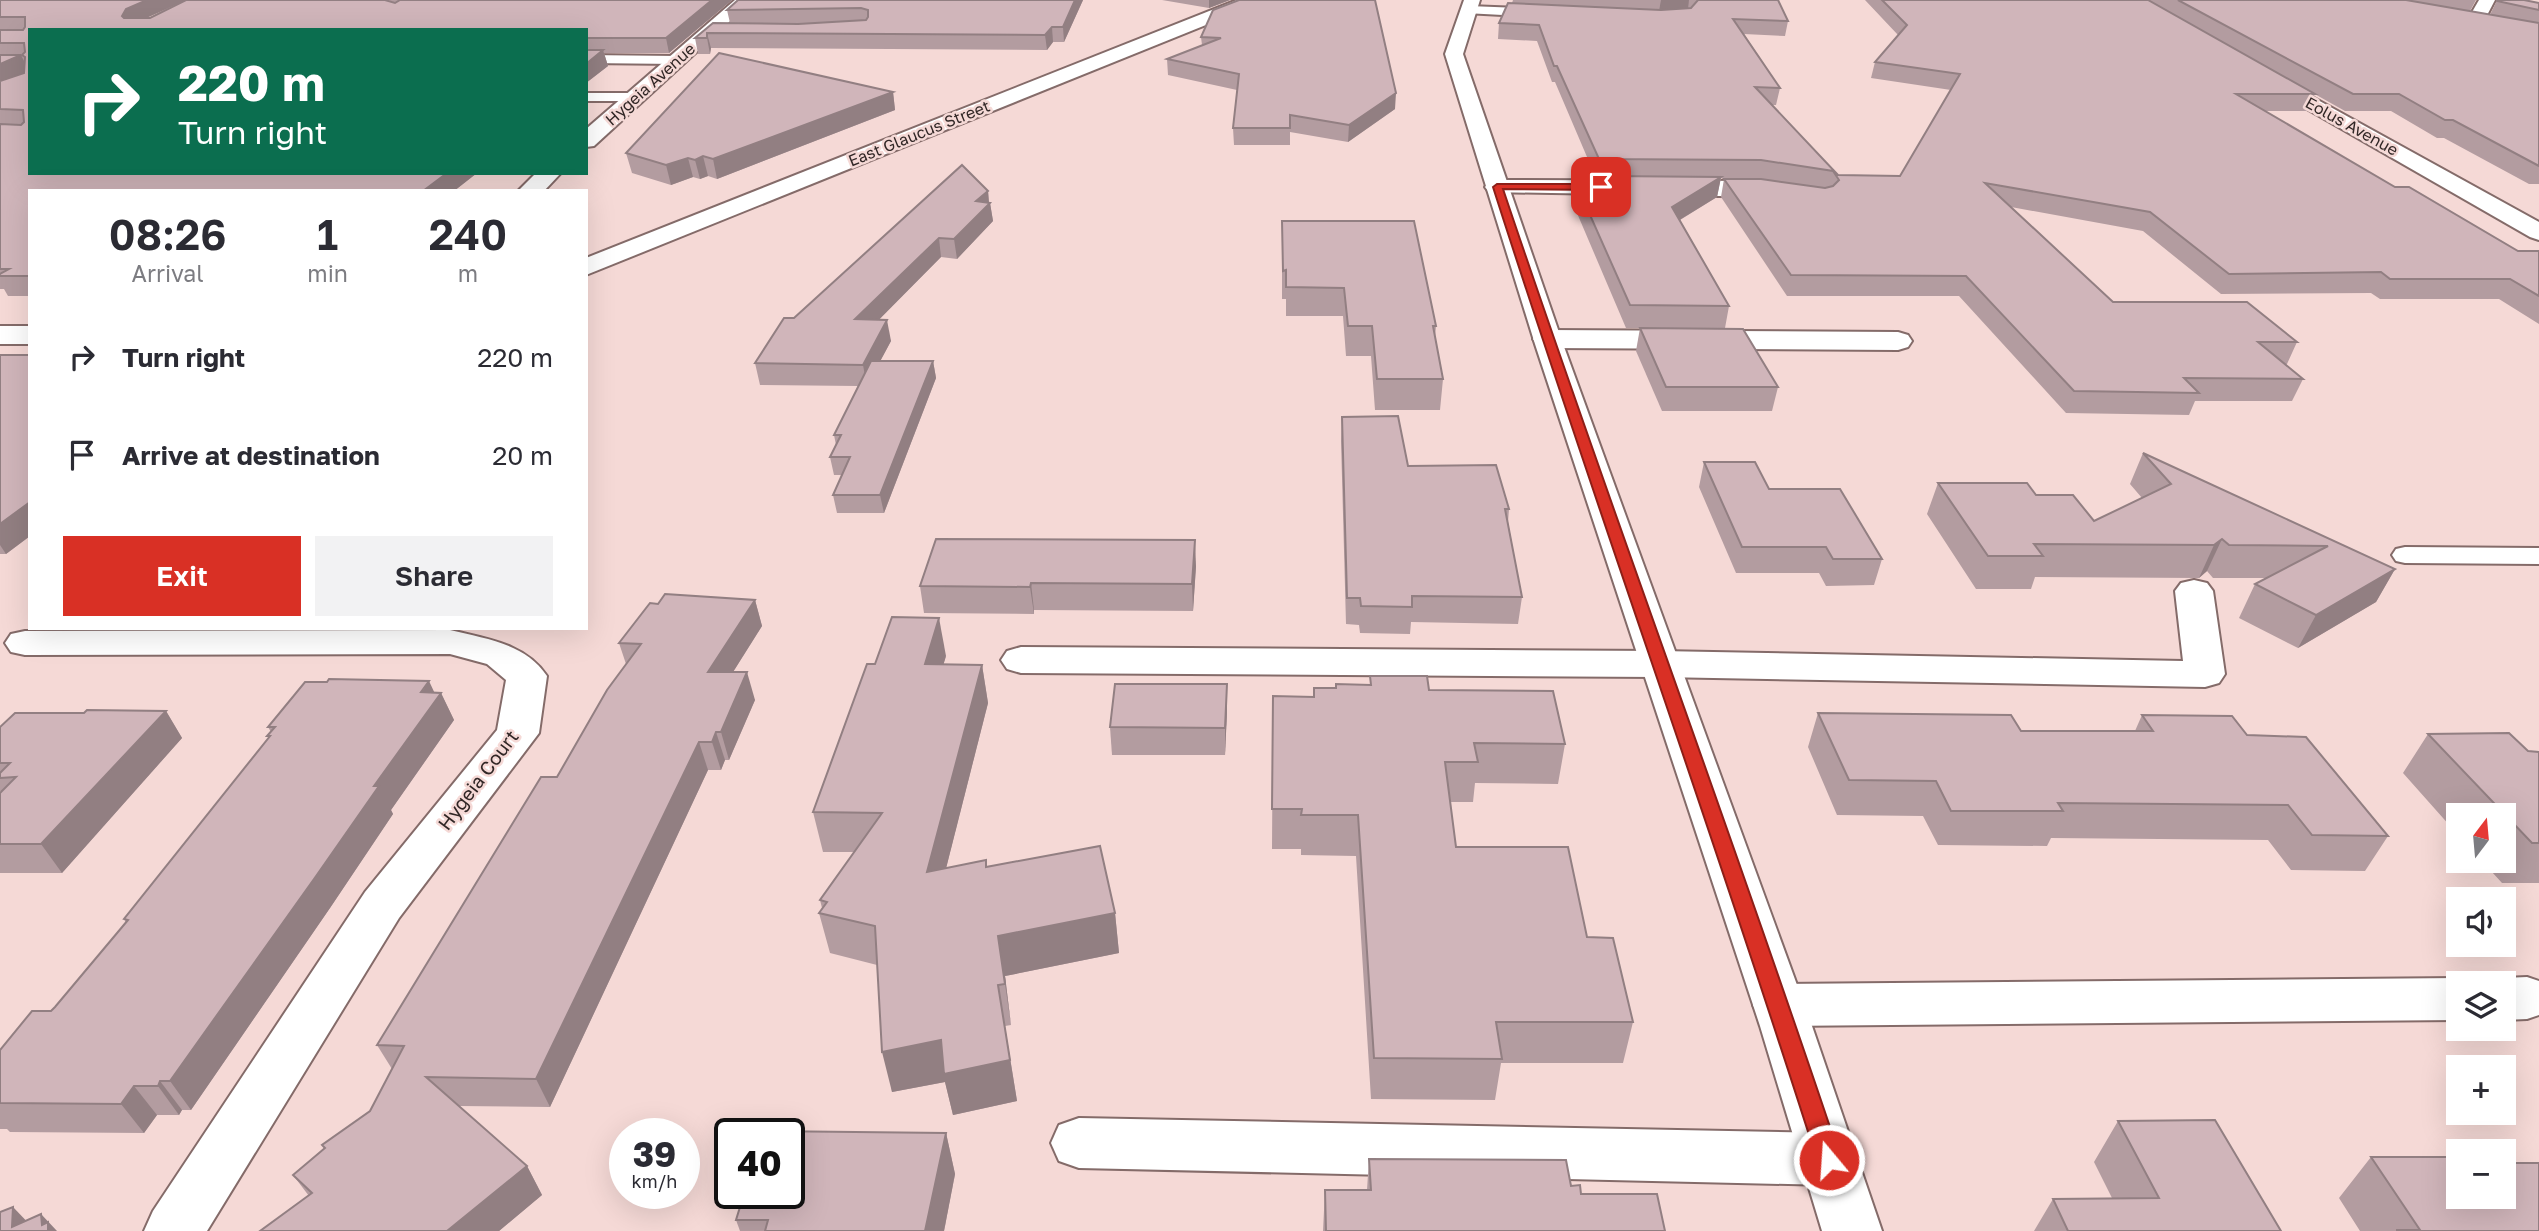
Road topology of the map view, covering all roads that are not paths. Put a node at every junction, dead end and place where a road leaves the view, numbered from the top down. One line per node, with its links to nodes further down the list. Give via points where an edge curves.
1 (745, 0): 7 (street, Hygeia Avenue)
2 (1252, 0): 20 (street, East Glaucus Street)
3 (2487, 0): 6 (street)
4 (1471, 5): 5 (lane); 16 (street, via 1454,54)
5 (1550, 13)
6 (2476, 19)
7 (709, 31): 8 (lane); 10 (street, Hygeia Avenue)
8 (736, 32)
9 (588, 60): 10 (lane)
10 (677, 60): 13 (street, Hygeia Avenue)
11 (2255, 71): 19 (street, Eolus Avenue)
12 (588, 97): 13 (lane)
13 (635, 97): 14 (street, Hygeia Avenue)
14 (588, 139)
15 (548, 175): 17 (street)
16 (1497, 187): 18 (street, via 1756,188); 23 (street)
17 (532, 189)
18 (1795, 193)
19 (2539, 232)
20 (588, 266)
21 (0, 335): 22 (street)
22 (28, 335)
23 (1547, 339): 24 (street); 30 (street)
24 (1898, 341)
25 (2405, 555): 26 (lane)
26 (2539, 556)
27 (2194, 591): 30 (street, via 2205,674)
28 (22, 645): 35 (street, Hygeia Court, via 450,642 501,655 527,676 518,733 382,905)
29 (1021, 660): 30 (street)
30 (1661, 664): 32 (street)
31 (2446, 999): 32 (street)
32 (1779, 1005): 34 (street)
33 (1079, 1143): 34 (street)
34 (1829, 1160): 36 (street)
35 (174, 1231)
36 (1852, 1231)

